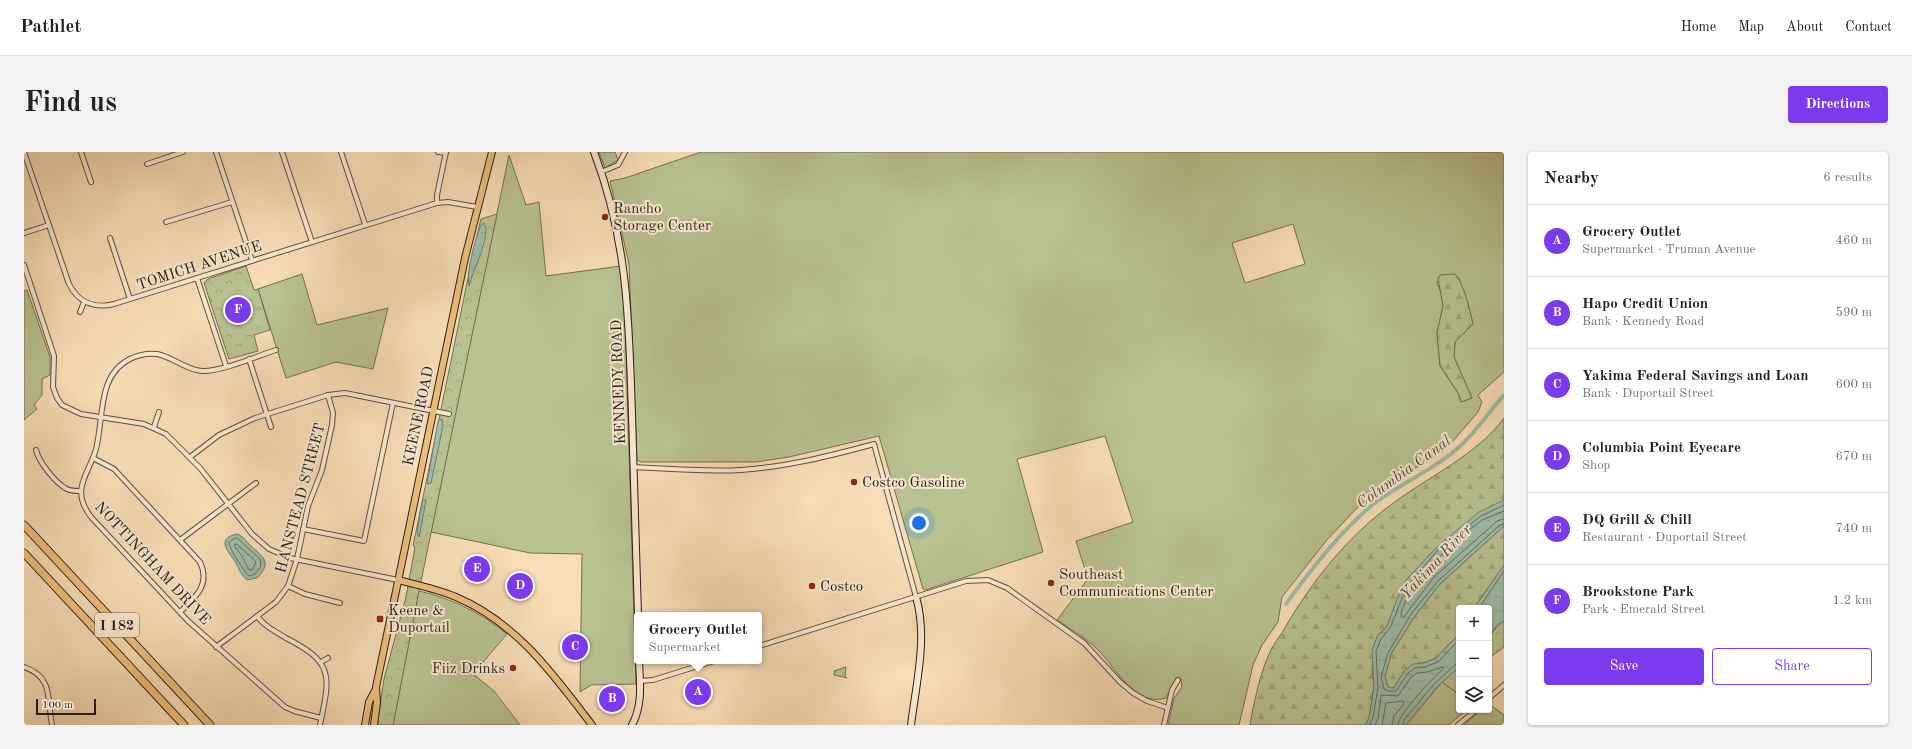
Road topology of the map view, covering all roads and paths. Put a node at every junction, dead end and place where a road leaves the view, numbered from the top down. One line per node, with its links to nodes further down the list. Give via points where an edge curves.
1 (24, 152): 20 (street)
2 (81, 152): 14 (street)
3 (183, 152): 12 (street)
4 (216, 152): 15 (street)
5 (282, 152): 23 (street)
6 (341, 152): 19 (street)
7 (438, 152): 11 (street)
8 (492, 152): 17 (main road, KEENE ROAD)
9 (594, 152): 13 (street, KENNEDY ROAD)
10 (625, 152): 13 (street, via 618,164)
11 (446, 153): 16 (street)
12 (147, 164)
13 (601, 172): 45 (street, KENNEDY ROAD, via 615,222 626,286)
14 (91, 182)
15 (232, 202): 18 (street); 24 (street)
16 (437, 203): 17 (street, TOMICH AVENUE, via 448,202); 19 (street, TOMICH AVENUE)
17 (477, 207): 36 (main road, KEENE ROAD)
18 (166, 222)
19 (365, 224): 23 (street, TOMICH AVENUE)
20 (49, 225): 21 (street); 28 (street, via 72,291)
21 (24, 233)
22 (110, 238): 27 (street)
23 (312, 242): 24 (street, TOMICH AVENUE)
24 (252, 260): 26 (street, TOMICH AVENUE)
25 (24, 265): 39 (street, via 54,356 53,387 57,398 75,412)
26 (197, 278): 27 (street, TOMICH AVENUE); 32 (street)
27 (130, 299): 28 (street, TOMICH AVENUE, via 107,306)
28 (84, 302): 29 (street)
29 (80, 312)
30 (276, 350): 31 (street, NOTTINGHAM DRIVE)
31 (249, 359): 32 (street, NOTTINGHAM DRIVE); 37 (street)
32 (226, 366): 39 (street, NOTTINGHAM DRIVE, via 202,371 163,355 148,354 127,360 109,374)
33 (328, 395): 34 (street, via 345,393); 37 (street); 50 (street, HANSTEAD STREET, via 333,413 332,425 324,465 308,506)
34 (392, 403): 36 (street); 50 (street, via 364,541)
35 (159, 412): 40 (street)
36 (433, 412): 38 (street); 54 (main road, KEENE ROAD)
37 (267, 414): 41 (street); 43 (street, via 219,435)
38 (448, 414)
39 (101, 417): 40 (street); 44 (street, NOTTINGHAM DRIVE)
40 (154, 427): 43 (street)
41 (271, 427)
42 (36, 450): 47 (street, via 41,462 61,485 69,490)
43 (190, 457): 48 (street)
44 (93, 458): 47 (street, NOTTINGHAM DRIVE); 51 (street, via 114,470)
45 (634, 466): 56 (street, via 691,470 748,469 810,460 874,444); 59 (street, KENNEDY ROAD)
46 (256, 483): 48 (street)
47 (80, 491): 58 (street, NOTTINGHAM DRIVE, via 82,502 91,517)
48 (228, 503): 51 (street); 53 (street, via 260,542 275,552)
49 (24, 525): 78 (highway, I 182)
50 (303, 529): 53 (street, HANSTEAD STREET)
51 (180, 540): 58 (street, via 200,562 204,574 199,593)
52 (24, 552): 77 (highway, I 182)
53 (297, 559): 54 (street); 55 (street, HANSTEAD STREET)
54 (398, 580): 71 (main road, KEENE ROAD); 82 (main road, via 456,596 506,625 551,671)
55 (288, 586): 57 (street, via 305,594); 60 (street, HANSTEAD STREET, via 276,602)
56 (916, 597): 61 (street); 73 (street, via 970,580 984,579 997,582 1084,643 1133,693); 84 (street, via 921,614 921,644)
57 (340, 603)
58 (180, 612): 62 (street, NOTTINGHAM DRIVE)
59 (638, 612)
60 (257, 616): 62 (street, HANSTEAD STREET); 64 (street, via 269,628 310,651)
61 (762, 645)
62 (216, 647): 75 (street, NOTTINGHAM DRIVE, via 285,707)
63 (328, 658): 64 (street)
64 (321, 662): 75 (street, via 327,687)
65 (639, 664): 69 (street)
66 (704, 664): 69 (street, via 660,678)
67 (24, 667): 76 (street, via 38,675 46,686)
68 (1178, 680): 73 (street, via 1172,690)
69 (640, 681): 83 (street, via 640,703)
70 (1504, 685): 72 (street)
71 (376, 688): 80 (main road, KEENE ROAD, via 369,702); 81 (main road, KEENE ROAD)
72 (1492, 695)
73 (1168, 708): 85 (street)
74 (1472, 713): 86 (street)
75 (322, 718): 79 (street)
76 (52, 725)
77 (184, 725)
78 (210, 725)
79 (320, 725)
80 (365, 725)
81 (374, 725)
82 (592, 725)
83 (632, 725)
84 (911, 725)
85 (1164, 725)
86 (1458, 725)

